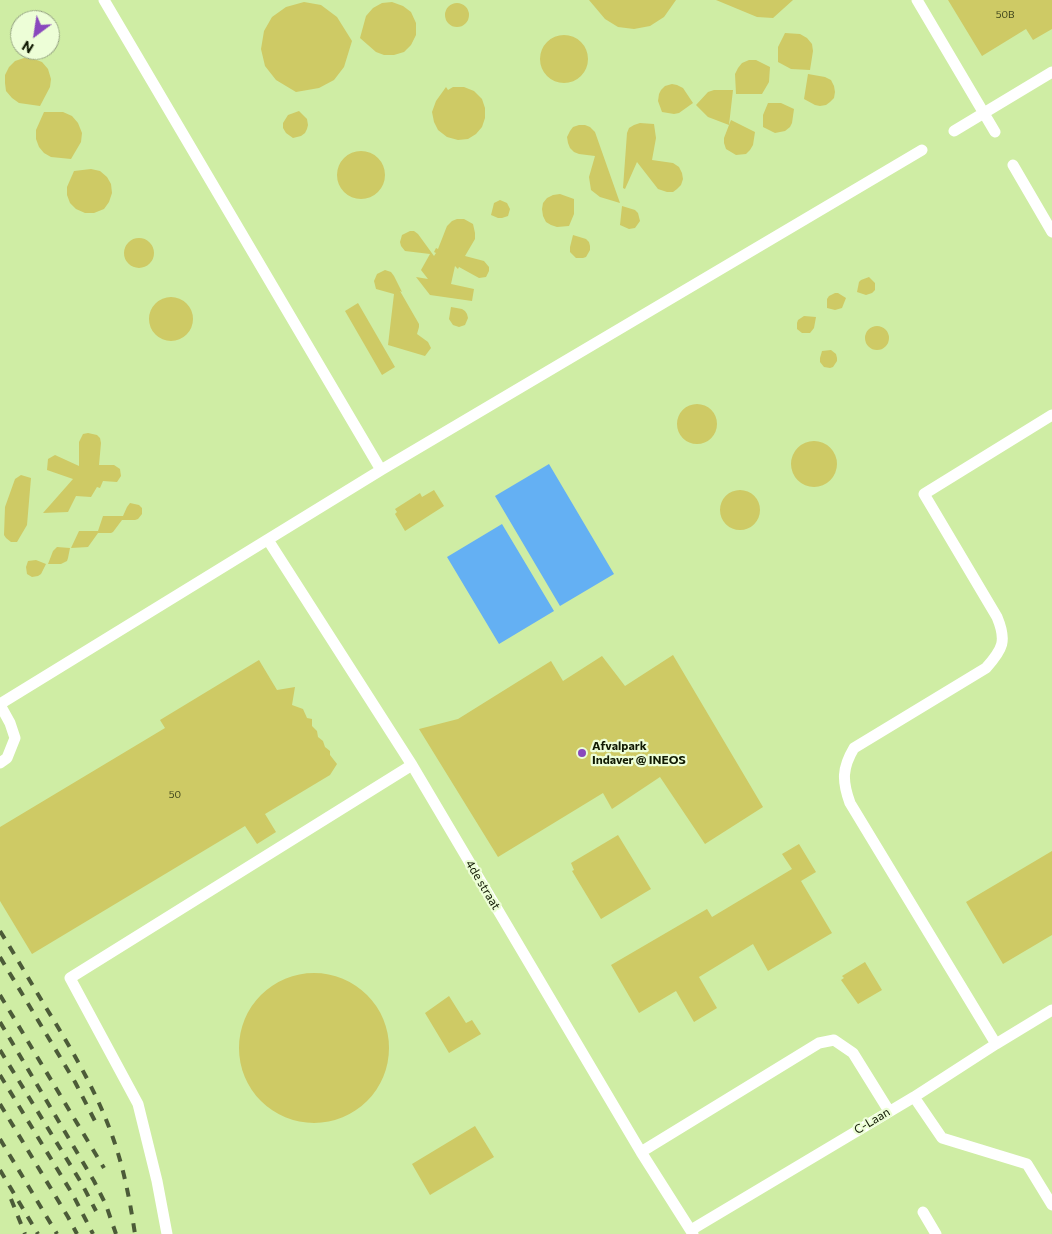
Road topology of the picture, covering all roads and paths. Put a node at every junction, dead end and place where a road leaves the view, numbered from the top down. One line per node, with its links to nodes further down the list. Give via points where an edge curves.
1 (104, 0): 11 (lane)
2 (917, 0): 4 (lane)
3 (1052, 72): 4 (lane)
4 (984, 114): 5 (lane); 6 (lane)
5 (954, 131)
6 (995, 132)
7 (922, 150): 11 (lane)
8 (1014, 165): 9 (lane)
9 (1052, 232)
10 (1052, 415): 17 (lane, via 924,494 996,616 1002,630 1002,642 996,657 986,668 854,748 844,773 850,803)
11 (381, 470): 12 (lane)
12 (268, 540): 13 (lane); 15 (lane, 4de straat)
13 (0, 705): 14 (lane, via 16,738 7,758)
14 (0, 763)
15 (412, 765): 20 (lane, 4de straat); 24 (lane, via 70,978 138,1104)
16 (1052, 1010): 17 (lane, C-Laan)
17 (996, 1044): 18 (lane, C-Laan)
18 (914, 1097): 19 (lane, C-Laan); 21 (lane, via 942,1138 1027,1164)
19 (888, 1111): 20 (lane, via 853,1052 834,1040 819,1043); 23 (lane, C-Laan)
20 (641, 1152): 23 (lane, 4de straat)
21 (1052, 1205)
22 (923, 1212): 25 (lane)
23 (692, 1232)
24 (168, 1234)
25 (936, 1234)

